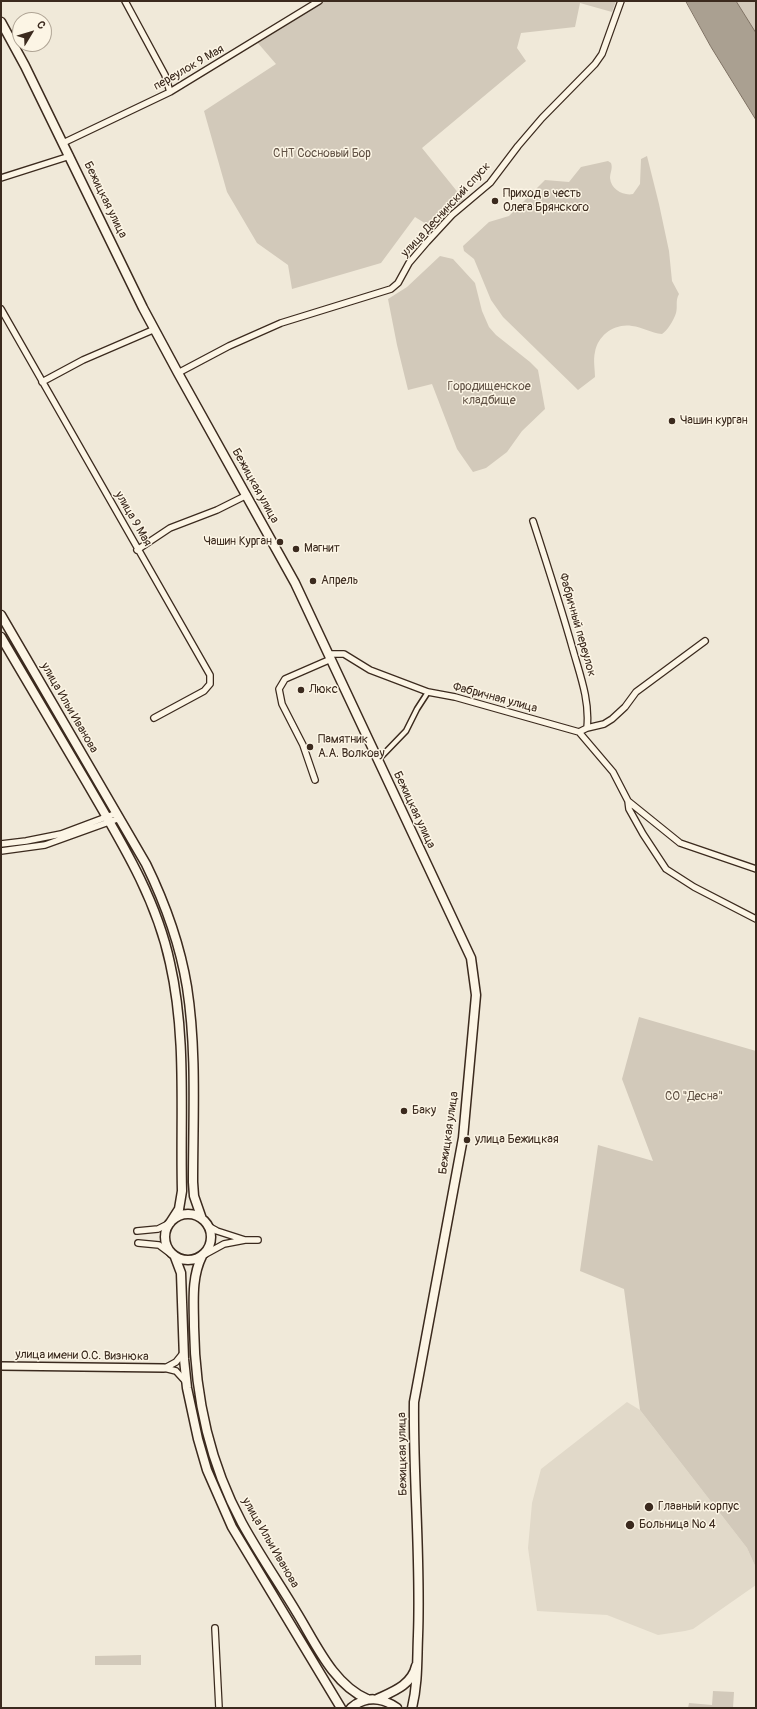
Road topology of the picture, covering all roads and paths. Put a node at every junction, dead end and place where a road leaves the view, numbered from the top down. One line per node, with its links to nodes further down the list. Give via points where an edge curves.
1 (125, 1): 5 (street, via 165,74)
2 (319, 1): 5 (street, переулок 9 Мая)
3 (621, 1): 11 (street, улица Деснинский спуск, via 602,54 595,64 538,124 490,183 452,215 427,242 409,263 398,283 385,291 310,313 252,335)
4 (1, 22): 6 (main road, Бежицкая улица)
5 (170, 92): 6 (street, переулок 9 Мая)
6 (63, 143): 7 (main road, Бежицкая улица)
7 (70, 156): 8 (street); 10 (main road, Бежицкая улица)
8 (1, 178)
9 (1, 309): 12 (street, улица 9 Мая)
10 (155, 329): 11 (main road, Бежицкая улица); 12 (street, via 83,360)
11 (178, 373): 13 (main road, Бежицкая улица)
12 (42, 382): 15 (street, улица 9 Мая)
13 (247, 495): 15 (street, via 170,528); 19 (main road, Бежицкая улица, via 295,583)
14 (533, 521): 22 (street, Фабричный переулок, via 585,692)
15 (137, 550): 21 (street, улица 9 Мая, via 210,675 210,684 204,691)
16 (1, 615): 27 (main road, улица Ильи Иванова)
17 (1, 637): 28 (main road, улица Ильи Иванова)
18 (705, 641): 22 (street, via 636,692 612,719)
19 (330, 657): 20 (street, Фабричная улица, via 344,654 370,670); 24 (main road, Бежицкая улица); 25 (street, via 284,679 279,689 282,704 303,745)
20 (428, 692): 23 (street, Фабричная улица); 24 (street, via 406,731)
21 (154, 718)
22 (587, 728): 23 (street)
23 (579, 732): 26 (street, via 613,772)
24 (377, 761): 47 (main road, Бежицкая улица, via 471,958 476,995 463,1138 414,1402 419,1602)
25 (316, 780)
26 (628, 801): 31 (street, via 680,843); 32 (street, via 629,809 666,869 694,887)
27 (118, 815): 28 (street); 33 (main road, улица Ильи Иванова, via 162,897 173,928 187,986 193,1063 193,1182 194,1196)
28 (108, 819): 29 (street, via 61,834); 30 (street, via 45,845); 34 (main road, улица Ильи Иванова, via 136,869 162,932 179,1013 182,1057 182,1191 178,1209)
29 (1, 844)
30 (1, 851)
31 (756, 869)
32 (756, 919)
33 (202, 1220): 34 (main road, via 196,1216 182,1215); 35 (main road)
34 (170, 1223): 36 (street, via 150,1231); 41 (main road, via 166,1229 166,1245)
35 (208, 1226): 37 (street); 40 (main road, via 211,1239)
36 (137, 1231)
37 (245, 1240): 38 (street); 40 (street, via 224,1244)
38 (258, 1240)
39 (138, 1243): 41 (street, via 159,1245)
40 (202, 1256): 41 (main road, via 188,1260); 48 (main road, улица Ильи Иванова, via 194,1276 194,1358 202,1411 217,1465 242,1522 337,1677)
41 (175, 1257): 42 (main road, улица Ильи Иванова, via 182,1285)
42 (184, 1352): 44 (street, via 176,1362); 45 (main road, улица Ильи Иванова)
43 (1, 1366): 44 (street, улица имени О.С. Визнюка)
44 (164, 1368): 45 (street, via 176,1371)
45 (187, 1382): 51 (main road, улица Ильи Иванова, via 198,1439 218,1499 246,1551)
46 (215, 1628): 50 (street)
47 (417, 1659): 49 (main road, via 415,1670 408,1681); 54 (main road, via 418,1679)
48 (367, 1699): 49 (main road); 52 (main road)
49 (377, 1699): 53 (main road)
50 (219, 1708)
51 (341, 1708)
52 (351, 1708)
53 (397, 1708)
54 (412, 1708)

